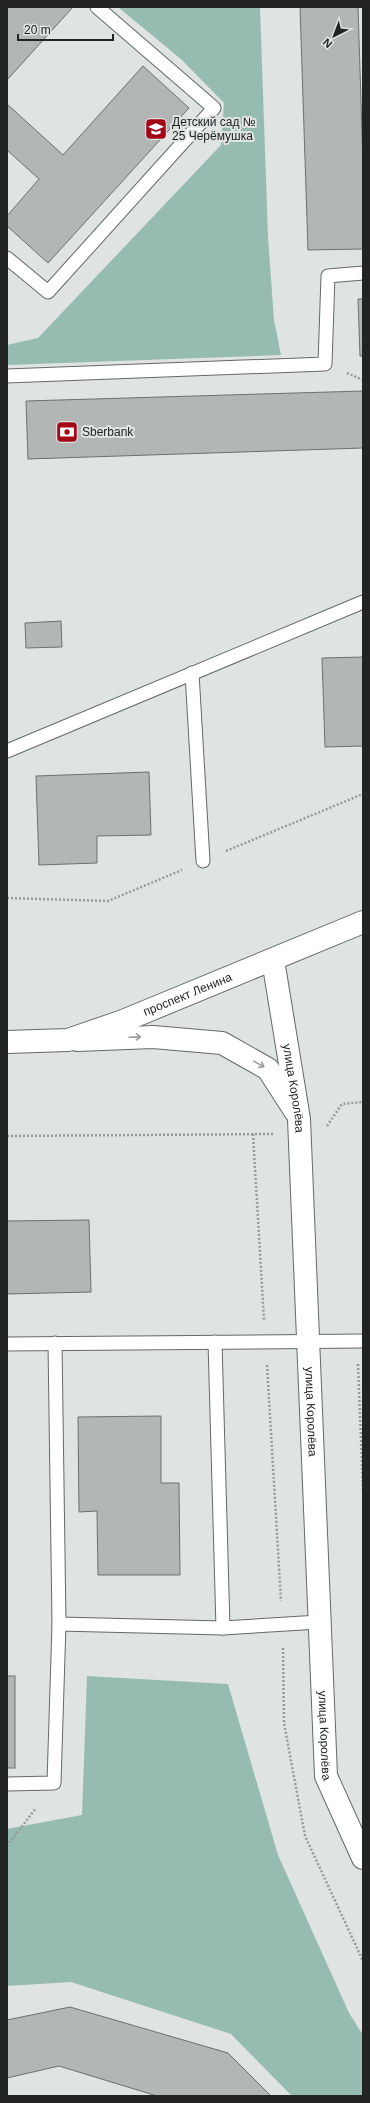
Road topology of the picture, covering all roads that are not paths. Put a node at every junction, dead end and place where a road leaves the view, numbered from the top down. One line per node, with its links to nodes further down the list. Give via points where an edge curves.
1 (97, 7): 2 (lane, via 214,108 48,292)
2 (7, 258)
3 (363, 273): 4 (lane, via 328,276 325,364)
4 (7, 376)
5 (363, 602): 6 (lane)
6 (192, 674): 7 (lane); 8 (lane)
7 (7, 751)
8 (203, 861)
9 (363, 922): 10 (street, проспект Ленина)
10 (273, 960): 11 (street, проспект Ленина, via 124,1021); 13 (street, улица Королёва)
11 (68, 1040): 12 (street, проспект Ленина); 13 (street, one-way to 13, via 153,1036 222,1043 268,1069)
12 (7, 1042)
13 (300, 1126): 17 (street, улица Королёва)
14 (360, 1341): 17 (lane)
15 (215, 1342): 16 (lane); 17 (lane); 21 (lane)
16 (55, 1343): 18 (lane); 20 (lane)
17 (310, 1343): 19 (street, улица Королёва)
18 (7, 1344)
19 (319, 1622): 21 (lane); 23 (street, улица Королёва, via 326,1776)
20 (58, 1624): 21 (lane); 22 (lane, via 54,1783)
21 (223, 1628)
22 (7, 1784)
23 (363, 1858)

